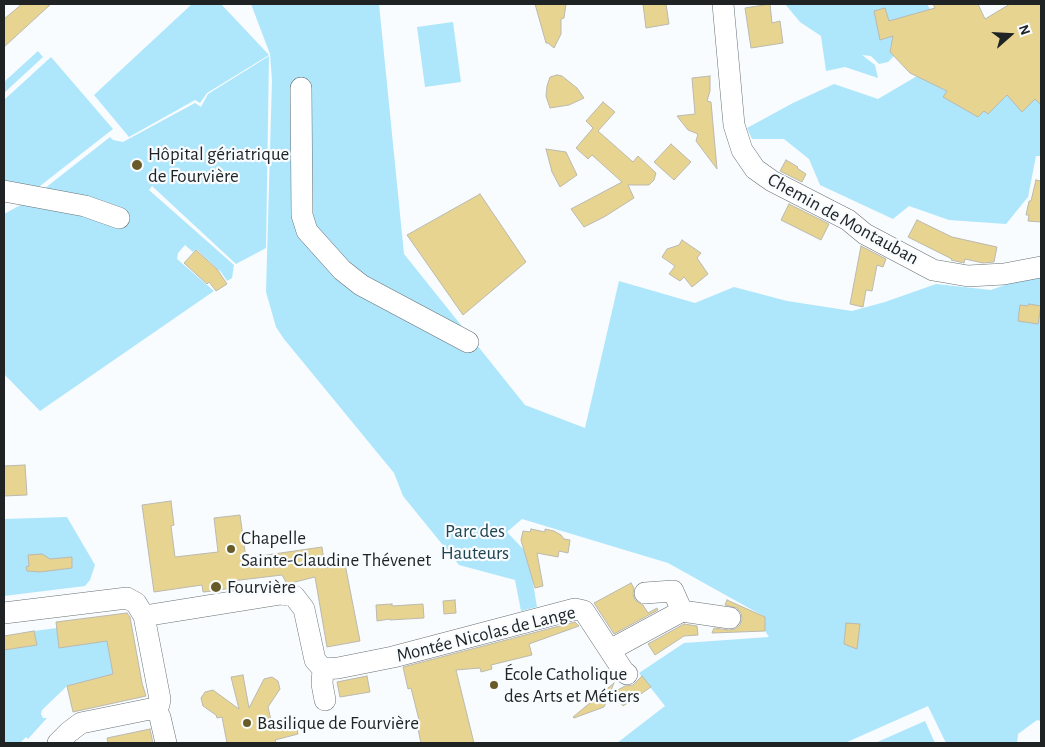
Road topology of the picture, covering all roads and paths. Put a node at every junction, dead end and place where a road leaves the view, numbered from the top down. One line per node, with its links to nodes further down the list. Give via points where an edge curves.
1 (723, 4): 5 (street, Chemin de Montauban, via 734,125 742,150 755,169 933,270 968,276 1004,274)
2 (301, 88): 6 (street, via 302,216 308,231 342,270 361,285)
3 (4, 191): 4 (street, via 85,206)
4 (119, 218)
5 (1041, 266)
6 (468, 342)
7 (645, 593): 8 (street, via 673,591)
8 (682, 612): 11 (street); 12 (street)
9 (4, 613): 10 (street, via 127,598 136,603)
10 (144, 616): 13 (street, via 282,594 294,596 304,609); 16 (street, via 160,699 159,705)
11 (730, 618)
12 (610, 650): 13 (street, Montée Nicolas de Lange, via 584,611 575,609 392,657 338,668); 14 (street, Montée Nicolas de Lange)
13 (319, 665): 15 (street)
14 (627, 674)
15 (326, 700)
16 (152, 709): 17 (street, via 81,723); 18 (street, via 160,717)
17 (58, 743)
18 (166, 743)

